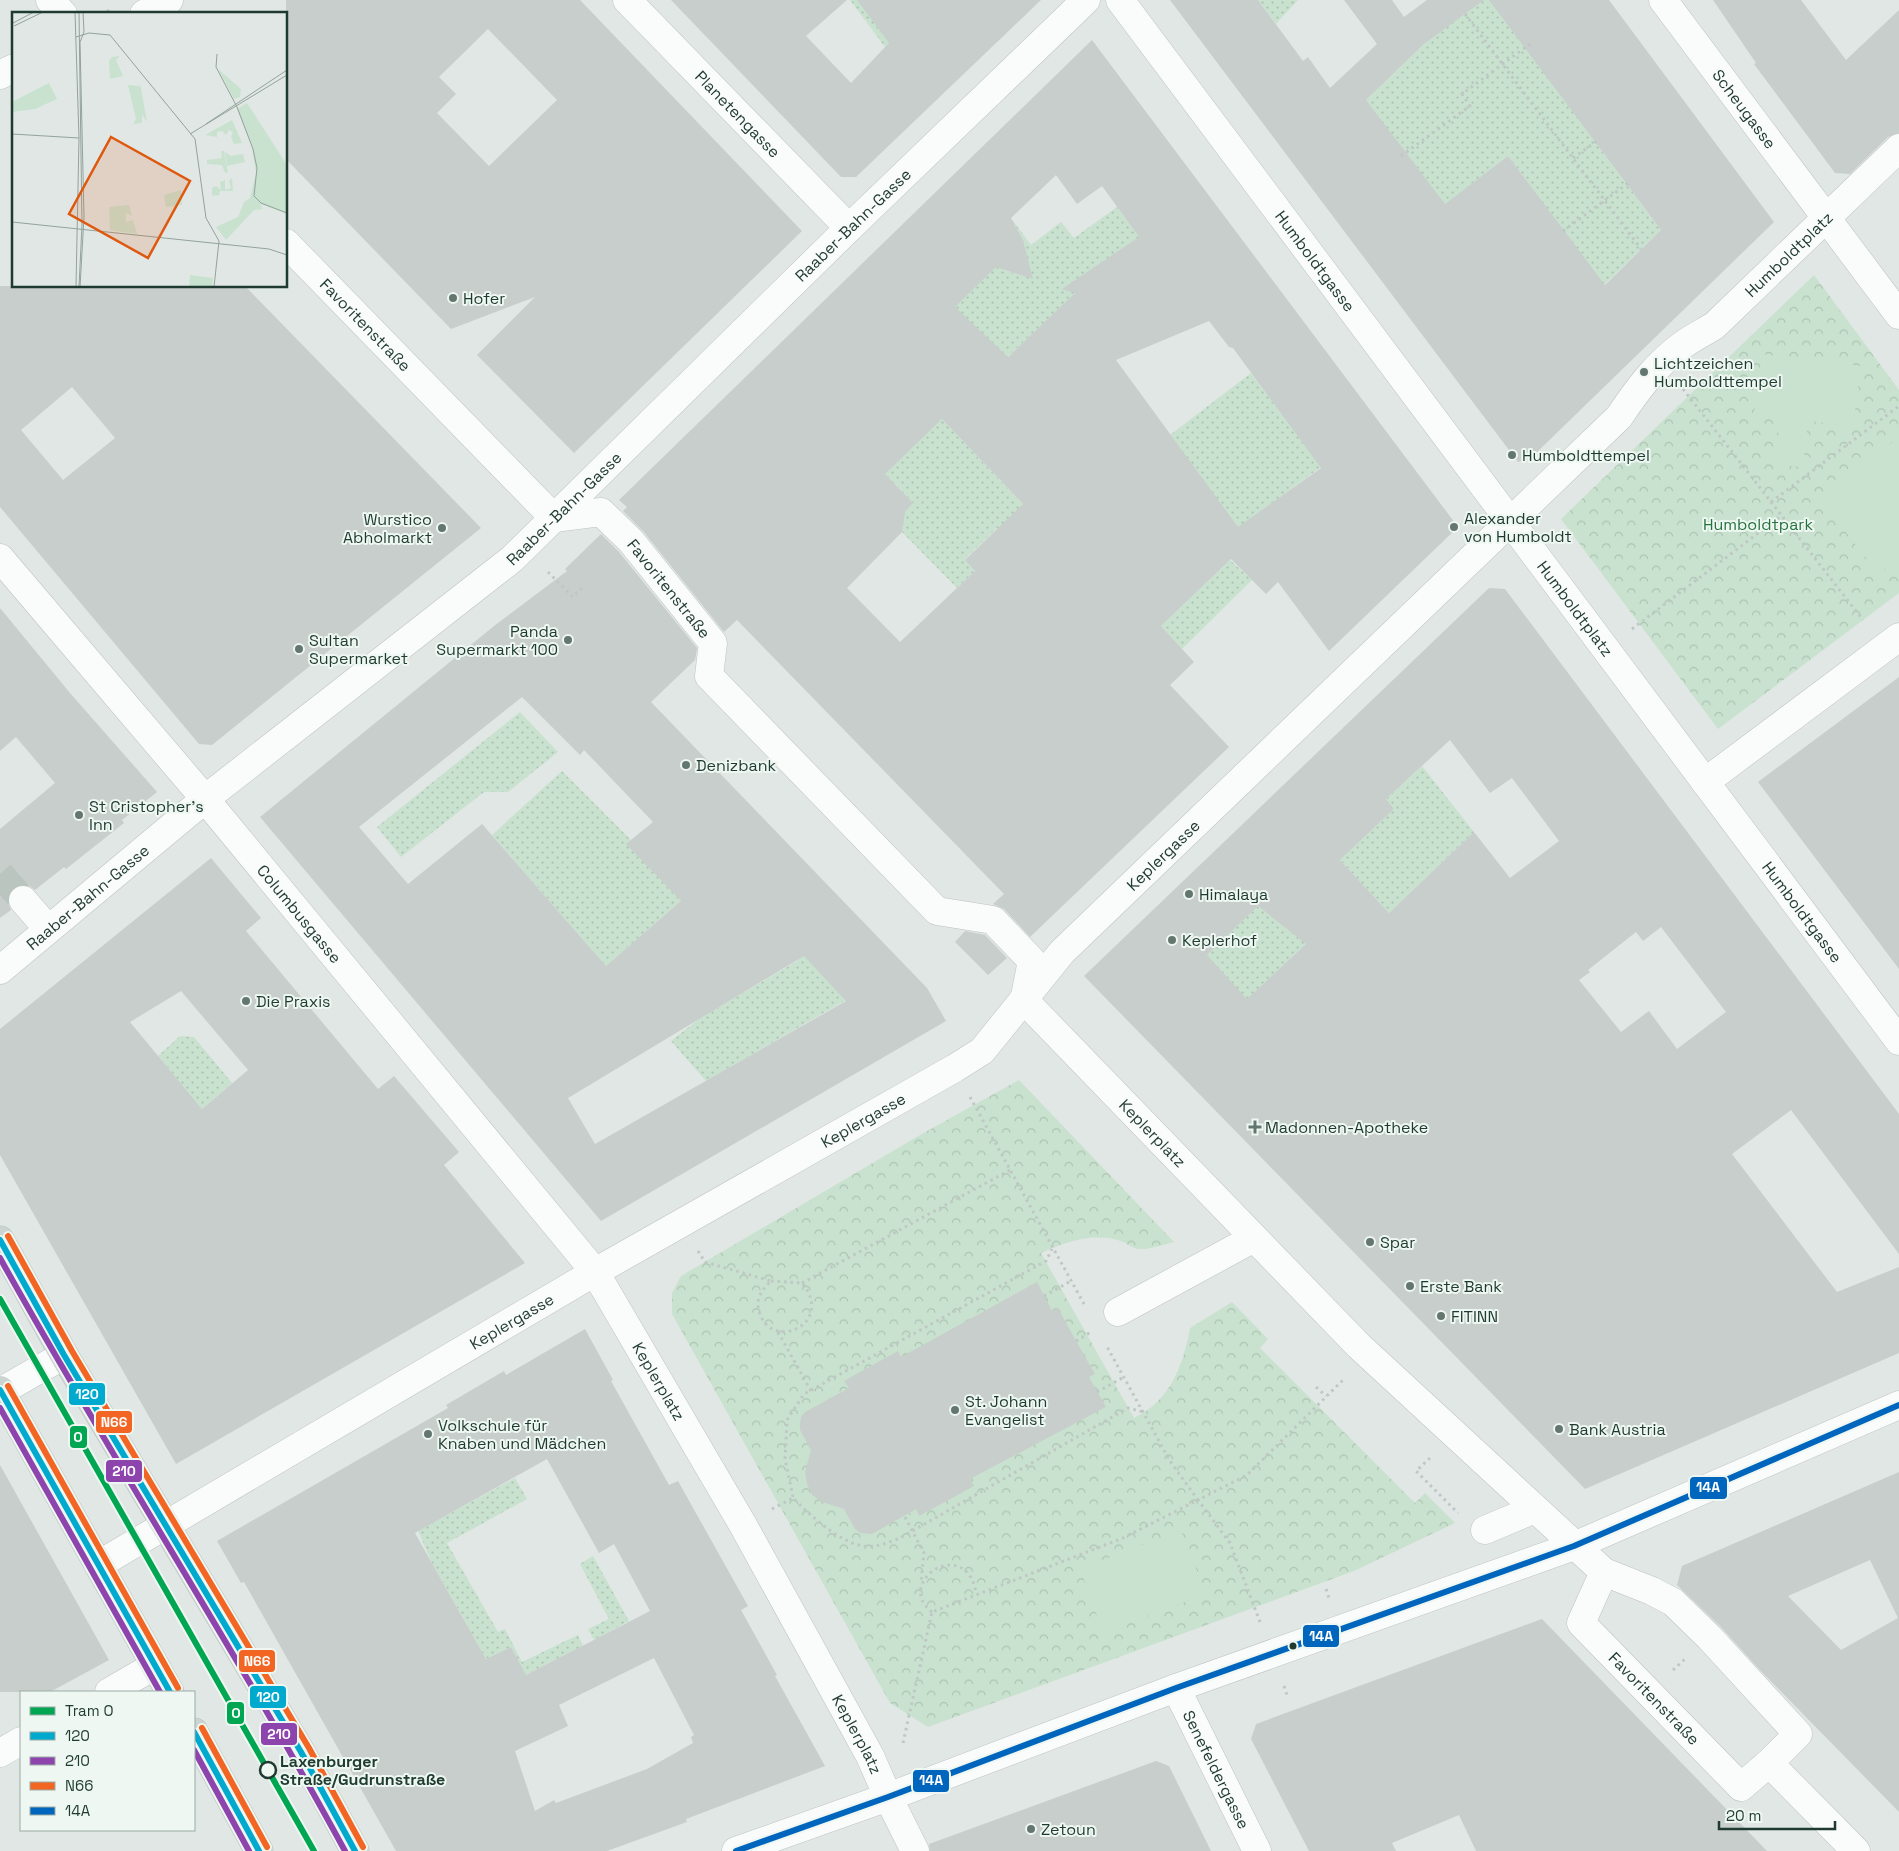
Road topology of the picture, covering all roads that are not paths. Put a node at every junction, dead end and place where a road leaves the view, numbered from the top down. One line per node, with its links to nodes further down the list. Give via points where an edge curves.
1 (50, 0): 7 (street)
2 (169, 0): 8 (street)
3 (627, 0): 13 (street, Planetengasse)
4 (1086, 0): 13 (street, Raaber-Bahn-Gasse)
5 (1120, 0): 17 (street, Humboldtgasse)
6 (1663, 0): 12 (street, Scheugasse)
7 (61, 12)
8 (148, 12)
9 (12, 69): 10 (street)
10 (0, 75)
11 (1899, 148): 12 (street)
12 (1826, 218): 15 (street, Humboldtplatz); 17 (street, Humboldtplatz, via 1714,326 1683,344 1662,363 1619,417)
13 (849, 228): 16 (street, Raaber-Bahn-Gasse)
14 (288, 245): 16 (street, Favoritenstraße)
15 (1899, 315)
16 (554, 518): 21 (street, Raaber-Bahn-Gasse, via 512,559); 25 (street, Favoritenstraße, via 601,512 630,541 713,643 709,676 937,911 992,920 1032,961)
17 (1511, 522): 20 (street, Humboldtplatz); 25 (street, Keplergasse, via 1062,952)
18 (0, 558): 21 (street, Columbusgasse)
19 (1892, 642): 20 (street)
20 (1705, 782): 26 (street, Humboldtgasse)
21 (205, 799): 23 (street, Raaber-Bahn-Gasse); 29 (street, Columbusgasse)
22 (23, 900): 23 (street)
23 (48, 929): 24 (street, Raaber-Bahn-Gasse)
24 (0, 970)
25 (1024, 1000): 27 (street, Keplerplatz); 29 (street, Keplergasse, via 982,1050 955,1068)
26 (1899, 1041)
27 (1254, 1238): 30 (street); 34 (street, Keplerplatz, via 1359,1346)
28 (0, 1240): 31 (main road)
29 (595, 1272): 35 (street, Keplergasse); 48 (street, Keplerplatz, via 743,1525 870,1756)
30 (1118, 1312)
31 (64, 1355): 32 (street); 35 (main road)
32 (0, 1391): 38 (main road)
33 (1899, 1405): 37 (street)
34 (1535, 1509): 36 (street); 37 (street, Favoritenstraße)
35 (166, 1525): 38 (street, Keplergasse); 50 (main road, via 301,1752)
36 (1485, 1530)
37 (1574, 1546): 39 (street, Favoritenstraße); 41 (street)
38 (98, 1564): 40 (main road)
39 (1604, 1572): 47 (street, Favoritenstraße, via 1674,1602 1798,1734); 47 (street, Favoritenstraße, via 1581,1624 1741,1787)
40 (154, 1666): 42 (street); 43 (main road)
41 (1176, 1688): 48 (street); 53 (street, Senefeldergasse)
42 (111, 1691)
43 (169, 1691)
44 (195, 1734): 49 (main road)
45 (20, 1742): 46 (street)
46 (0, 1753)
47 (1769, 1763): 54 (street)
48 (888, 1797): 51 (street); 52 (street)
49 (259, 1851)
50 (355, 1851)
51 (736, 1851)
52 (915, 1851)
53 (1257, 1851)
54 (1856, 1851)

